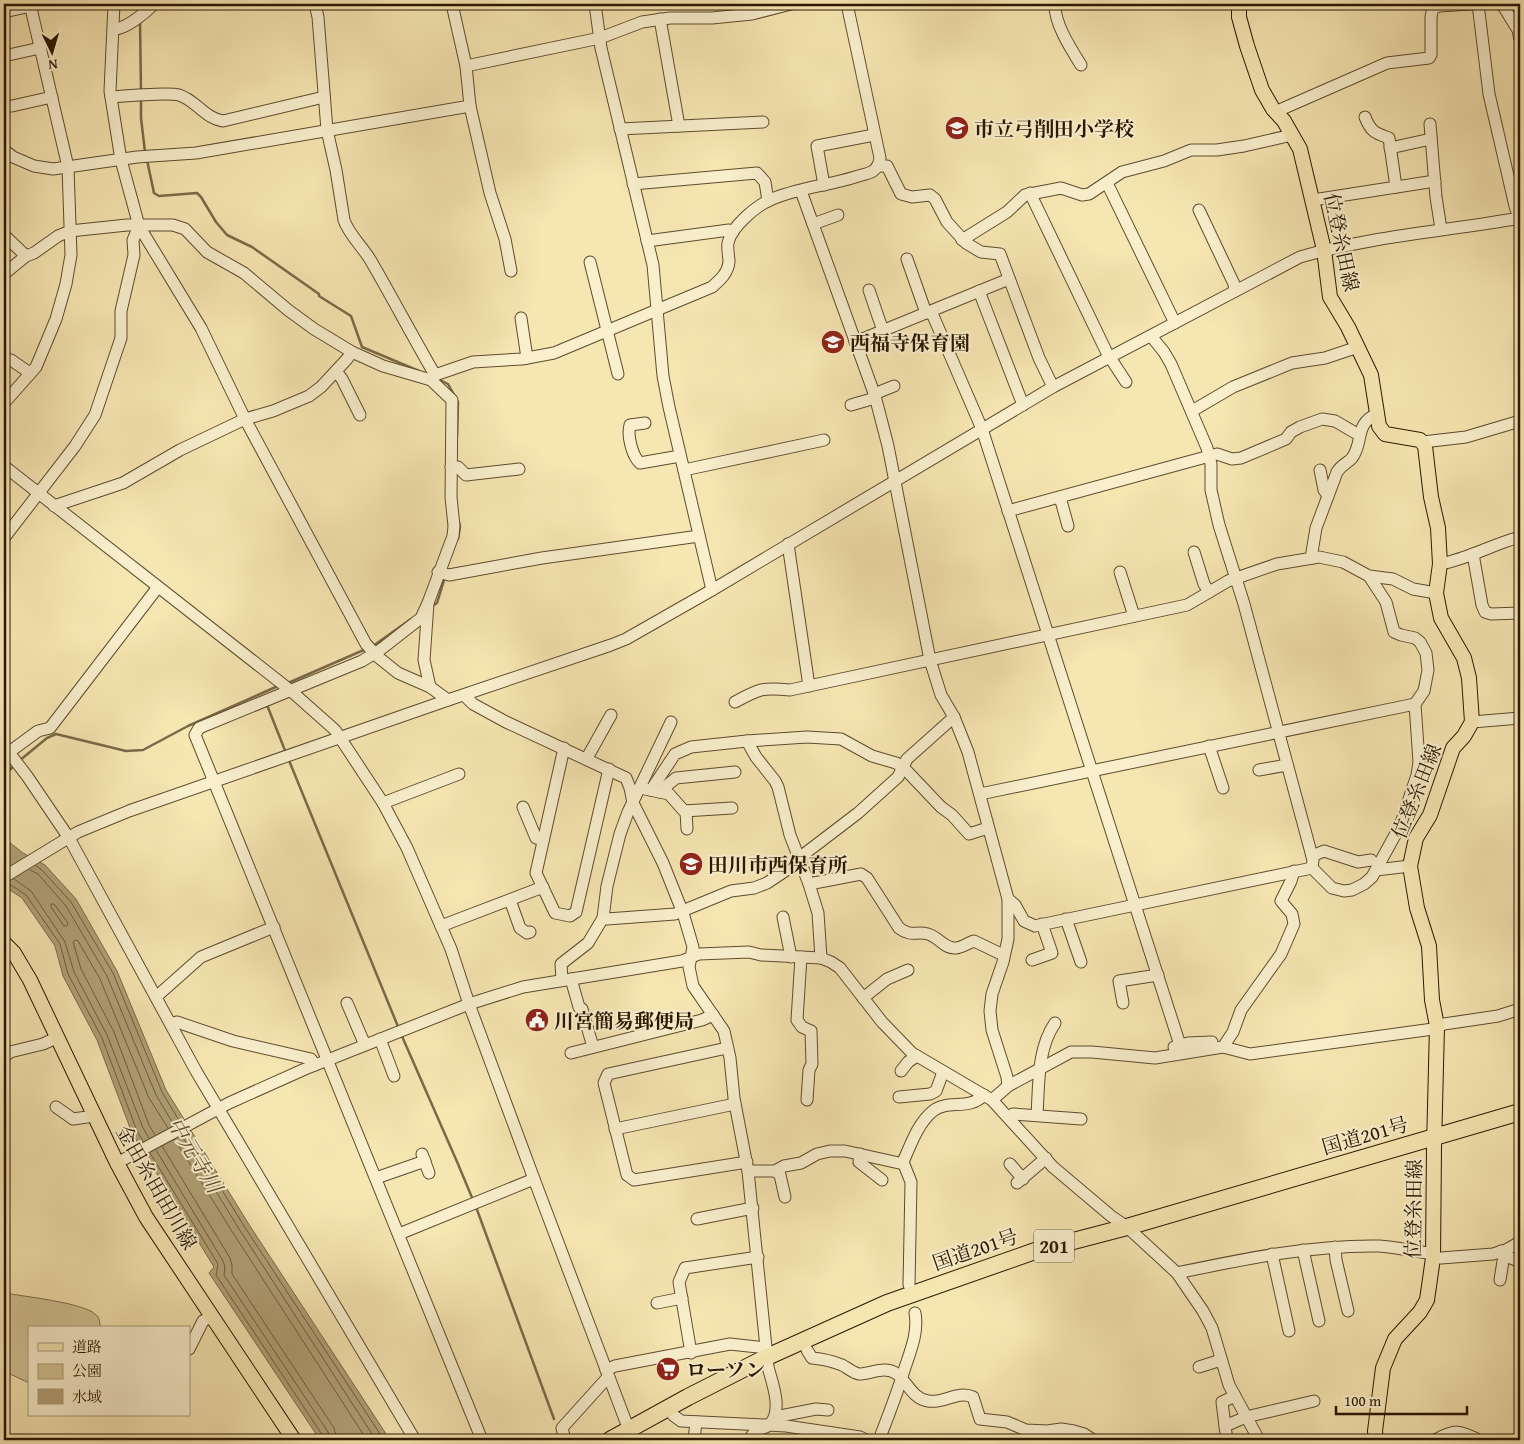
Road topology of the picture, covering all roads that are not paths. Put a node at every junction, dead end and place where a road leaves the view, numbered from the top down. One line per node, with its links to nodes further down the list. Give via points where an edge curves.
1 (114, 4): 16 (street)
2 (154, 4): 16 (street, via 136,19)
3 (314, 4): 25 (street, via 318,17)
4 (452, 4): 22 (street)
5 (595, 4): 17 (street)
6 (791, 4): 15 (street, via 752,14)
7 (847, 4): 35 (street)
8 (1056, 4): 21 (street, via 1056,16)
9 (1239, 4): 28 (main road, 位登糸田線, via 1239,17 1250,54 1262,90)
10 (1471, 4): 28 (street, via 1433,8 1429,58 1387,63)
11 (1478, 4): 54 (street, via 1489,94)
12 (1502, 4): 18 (street)
13 (30, 5): 14 (street); 19 (street)
14 (4, 12)
15 (660, 20): 17 (street, via 642,22); 32 (street)
16 (114, 29): 24 (street)
17 (600, 38): 22 (street); 33 (street)
18 (1520, 39)
19 (40, 48): 20 (street); 23 (street)
20 (4, 56)
21 (1080, 65)
22 (466, 66): 27 (street)
23 (52, 97): 26 (street); 42 (street)
24 (111, 97): 25 (street, via 177,95 214,120 223,121); 40 (street)
25 (324, 97): 34 (street)
26 (12, 106)
27 (470, 106): 34 (street); 68 (street, via 490,193 505,239)
28 (1275, 112): 36 (main road, 位登糸田線)
29 (1365, 117): 38 (street, via 1373,132 1389,138)
30 (763, 122): 32 (street)
31 (1430, 124): 37 (street)
32 (679, 126): 33 (street)
33 (620, 129): 45 (street)
34 (327, 130): 40 (street, via 196,153); 90 (street, via 346,227 363,248)
35 (874, 135): 41 (street, via 880,158); 46 (street, via 817,146)
36 (1292, 135): 44 (street, via 1244,146 1191,150 1122,172); 50 (main road, 位登糸田線, via 1300,150)
37 (1431, 139): 38 (street); 43 (street)
38 (1390, 148): 47 (street)
39 (6, 155): 42 (street, via 34,166)
40 (121, 160): 42 (street); 56 (street)
41 (878, 166): 46 (street, via 872,171); 61 (street, via 887,166 901,194 912,197 930,195 935,199 947,222)
42 (68, 167): 58 (street)
43 (1435, 181): 47 (street); 57 (street)
44 (1107, 183): 49 (street, via 1082,195 1061,188); 77 (street)
45 (633, 184): 51 (street, via 757,174 765,182); 62 (street)
46 (824, 185): 48 (street)
47 (1396, 187): 50 (street)
48 (801, 190): 51 (street); 55 (street)
49 (1030, 194): 61 (street, via 1025,194 1007,212); 84 (street)
50 (1313, 200): 63 (main road, 位登糸田線)
51 (768, 201): 59 (street, via 759,205)
52 (1199, 210): 71 (street, via 1234,284)
53 (838, 215): 55 (street)
54 (1520, 219): 57 (street)
55 (813, 224): 81 (street)
56 (138, 226): 58 (street); 83 (street, via 173,225 185,229 207,252 244,273 295,315); 101 (street, via 201,328); 116 (street, via 120,312 121,338 95,415)
57 (1442, 229): 63 (street)
58 (70, 231): 65 (street); 88 (street, via 66,284 56,319 36,367)
59 (733, 232): 62 (street); 74 (street, via 727,244 729,263 722,277 712,287)
60 (4, 235): 65 (street)
61 (962, 240): 70 (street, via 981,252 1000,254)
62 (647, 241): 74 (street)
63 (1324, 250): 71 (street, via 1300,258); 82 (main road, 位登糸田線, via 1330,297)
64 (1226, 253): 71 (street)
65 (26, 256): 69 (street)
66 (906, 259): 75 (street)
67 (590, 262): 78 (street)
68 (510, 271)
69 (4, 274)
70 (1009, 279): 73 (street); 93 (street)
71 (1240, 289): 77 (street)
72 (869, 290): 79 (street)
73 (979, 291): 75 (street); 97 (street)
74 (657, 310): 78 (street); 108 (street, via 665,384)
75 (928, 312): 79 (street); 104 (street)
76 (521, 318): 85 (street)
77 (1175, 324): 80 (street)
78 (608, 330): 85 (street, via 554,352); 89 (street)
79 (883, 331): 81 (street)
80 (1150, 336): 84 (street); 98 (street, via 1171,364)
81 (856, 342): 94 (street)
82 (1358, 347): 98 (street, via 1276,369); 100 (main road, 位登糸田線, via 1371,375)
83 (352, 352): 87 (street); 90 (street, via 383,366)
84 (1111, 357): 91 (street); 93 (street)
85 (527, 358): 90 (street, via 473,362)
86 (11, 360): 88 (street)
87 (336, 371): 99 (street); 101 (street, via 309,396)
88 (30, 373): 95 (street)
89 (618, 374)
90 (433, 378): 111 (street, via 452,400)
91 (1126, 382)
92 (894, 386): 94 (street)
93 (1053, 387): 97 (street)
94 (875, 396): 96 (street); 115 (street)
95 (4, 403)
96 (850, 405)
97 (1023, 405): 104 (street)
98 (1192, 411): 109 (street)
99 (360, 414)
100 (1377, 414): 105 (street, via 1368,418); 107 (main road, 位登糸田線, via 1379,426 1385,434)
101 (245, 419): 119 (street, via 180,450 123,483); 142 (street)
102 (1520, 421): 107 (street, via 1466,436)
103 (645, 422): 108 (street, via 630,425 629,430 636,459 640,463)
104 (982, 429): 115 (street); 120 (street)
105 (1359, 435): 109 (street, via 1335,421 1322,419 1241,458); 117 (street, via 1352,459 1342,464)
106 (824, 440): 113 (street)
107 (1423, 442): 129 (main road, via 1438,528)
108 (680, 456): 113 (street)
109 (1209, 456): 118 (street); 133 (street, via 1211,490)
110 (4, 466): 116 (street)
111 (451, 467): 112 (street, via 458,467 466,475); 130 (street, via 453,536)
112 (519, 469)
113 (684, 470): 122 (street)
114 (1320, 470): 117 (street)
115 (895, 480): 125 (street); 143 (street)
116 (38, 493): 119 (street); 124 (street)
117 (1328, 496): 128 (street, via 1316,528)
118 (1060, 497): 120 (street); 121 (street)
119 (54, 506): 134 (street)
120 (1008, 511): 141 (street)
121 (1068, 526)
122 (699, 536): 130 (street, via 448,575); 135 (street)
123 (1520, 537): 127 (street)
124 (4, 538)
125 (788, 544): 135 (street); 144 (street)
126 (1194, 552): 136 (street)
127 (1473, 554): 129 (street); 139 (street, via 1485,612)
128 (1311, 558): 132 (street, via 1343,562); 133 (street, via 1277,564)
129 (1440, 564): 137 (main road)
130 (438, 572): 138 (street)
131 (1120, 572): 140 (street)
132 (1369, 576): 137 (street, via 1393,579 1413,589); 150 (street, via 1386,602 1394,632 1415,638 1426,654 1427,679)
133 (1235, 578): 136 (street); 156 (street)
134 (158, 587): 146 (street); 161 (street, via 50,728 38,731)
135 (712, 590): 147 (street, via 611,646)
136 (1208, 592): 140 (street, via 1187,605)
137 (1436, 594): 155 (main road, via 1441,618 1464,658)
138 (428, 604): 142 (street, via 421,618); 145 (street, via 424,660)
139 (1520, 613)
140 (1134, 616): 141 (street)
141 (1049, 634): 143 (street); 166 (street)
142 (374, 654): 145 (street, via 398,672); 146 (street)
143 (930, 660): 144 (street); 152 (street, via 941,695)
144 (809, 686): 149 (street, via 790,690 757,690)
145 (430, 687): 148 (street)
146 (290, 690): 157 (street); 170 (street, via 199,728 195,735)
147 (464, 695): 148 (street); 160 (street, via 473,704 506,722)
148 (448, 700): 157 (street)
149 (735, 702)
150 (1415, 704): 156 (street); 185 (street, via 1417,775 1400,826)
151 (611, 714): 162 (street)
152 (954, 717): 164 (street, via 907,760); 173 (street)
153 (1520, 718): 155 (street)
154 (671, 722): 172 (street)
155 (1472, 722): 186 (main road, 位登糸田線, via 1453,748 1430,815 1416,838)
156 (1278, 732): 159 (street); 163 (street)
157 (339, 738): 170 (street); 174 (street)
158 (747, 741): 164 (street, via 807,737 841,739); 172 (street, via 683,749 675,754); 183 (street, via 775,781)
159 (1209, 746): 166 (street); 171 (street)
160 (564, 748): 162 (street); 182 (street)
161 (6, 750): 181 (street, via 28,776)
162 (587, 758): 165 (street)
163 (1287, 765): 167 (street); 184 (street)
164 (904, 768): 179 (street, via 969,834); 183 (street, via 858,814)
165 (609, 769): 175 (street, via 626,778); 190 (street, via 576,912 570,916 555,913)
166 (1092, 770): 173 (street); 193 (street)
167 (1259, 770)
168 (735, 772): 172 (street, via 676,778)
169 (459, 774): 174 (street)
170 (214, 781): 181 (street, via 129,811); 200 (street)
171 (1223, 788)
172 (650, 790): 175 (street); 178 (street, via 669,794)
173 (980, 794): 179 (street)
174 (383, 803): 199 (street, via 408,848)
175 (633, 803): 194 (street); 196 (street, via 620,834)
176 (523, 807): 182 (street, via 536,838)
177 (732, 808): 178 (street)
178 (686, 811): 180 (street)
179 (988, 828): 191 (street)
180 (687, 829)
181 (66, 840): 188 (street); 212 (street)
182 (543, 840): 190 (street, via 536,873)
183 (799, 858): 189 (street); 194 (street, via 767,883 731,891)
184 (1312, 862): 185 (street, via 1324,851); 185 (street, via 1332,888 1344,891 1364,884 1372,877); 187 (street)
185 (1374, 865): 186 (street)
186 (1410, 866): 221 (main road, 位登糸田線, via 1429,946)
187 (1294, 871): 193 (street); 224 (street, via 1281,901 1292,914 1294,924 1282,954 1241,1010 1233,1032)
188 (4, 877)
189 (809, 884): 203 (street, via 861,874 867,878 899,928 906,933 927,934 956,949 974,941); 206 (street, via 818,913)
190 (543, 888): 192 (street)
191 (1008, 899): 198 (street, via 1024,921 1035,926); 203 (street, via 1009,928)
192 (510, 900): 199 (street); 201 (street, via 520,928)
193 (1136, 904): 197 (street); 210 (street)
194 (682, 910): 196 (street, via 675,914); 205 (street, via 693,947)
195 (783, 917): 204 (street)
196 (603, 918): 211 (street, via 588,943 561,964)
197 (1066, 919): 198 (street); 208 (street)
198 (1042, 924): 207 (street, via 1052,954)
199 (441, 926): 216 (street)
200 (274, 927): 212 (street, via 201,957); 233 (street)
201 (530, 932)
202 (6, 949): 222 (main road, 金田糸田田川線, via 30,980)
203 (1004, 954): 239 (street, via 990,1011)
204 (796, 957): 205 (street, via 749,952 700,954); 206 (street); 242 (street, via 797,1020 811,1032 812,1040)
205 (691, 958): 211 (street); 218 (street, via 689,967 693,986)
206 (821, 958): 213 (street, via 840,968)
207 (1032, 960)
208 (1081, 962)
209 (908, 970): 213 (street, via 888,978)
210 (1158, 975): 215 (street, via 1119,981); 226 (street)
211 (566, 979): 216 (street, via 523,987); 227 (street, via 582,1009)
212 (156, 997): 220 (street)
213 (863, 998): 230 (street)
214 (347, 1002): 225 (street)
215 (1123, 1003)
216 (469, 1004): 223 (street); 263 (street)
217 (1520, 1009): 221 (street)
218 (713, 1015): 227 (street); 228 (street, via 724,1032)
219 (1055, 1023): 235 (street, via 1047,1035)
220 (171, 1024): 234 (street, via 177,1022 233,1041 312,1059); 245 (street)
221 (1437, 1026): 224 (street, via 1433,1030 1250,1054); 253 (main road, 位登糸田線)
222 (58, 1037): 231 (street, via 10,1052); 247 (main road, 金田糸田田川線)
223 (380, 1039): 225 (street); 238 (street)
224 (1224, 1044): 226 (street); 232 (street)
225 (365, 1045): 233 (street)
226 (1180, 1045): 232 (street, via 1156,1052)
227 (593, 1048): 229 (street)
228 (727, 1048): 243 (street); 252 (street, via 608,1074 604,1082)
229 (571, 1053)
230 (917, 1056): 236 (street); 237 (street)
231 (4, 1057)
232 (1155, 1058): 235 (street, via 1071,1052)
233 (328, 1060): 234 (street); 262 (street)
234 (315, 1065): 245 (street)
235 (1040, 1069): 239 (street); 248 (street)
236 (901, 1071)
237 (943, 1072): 240 (street, via 936,1091); 241 (street)
238 (394, 1076)
239 (1008, 1086): 241 (street)
240 (900, 1096)
241 (988, 1097): 249 (street); 257 (street, via 978,1102 942,1106 934,1110 921,1123)
242 (807, 1100)
243 (735, 1104): 252 (street); 259 (street)
244 (56, 1107): 247 (street, via 73,1119)
245 (216, 1111): 256 (street); 306 (street)
246 (1520, 1112): 253 (highway, 国道201号 / 201)
247 (94, 1116): 256 (main road, 金田糸田田川線)
248 (1037, 1116): 249 (street, via 1013,1114); 250 (street)
249 (1009, 1117): 255 (street)
250 (1081, 1119)
251 (1520, 1122): 253 (highway, 国道201号 / 201)
252 (615, 1129): 259 (street, via 627,1175 634,1180)
253 (1434, 1142): 268 (highway, 国道201号 / 201); 276 (main road, 位登糸田線)
254 (860, 1154): 257 (street); 260 (street, via 830,1151); 264 (street, via 859,1162)
255 (1046, 1158): 258 (street, via 1020,1181); 268 (street)
256 (123, 1161): 285 (main road, 金田糸田田川線, via 146,1217)
257 (903, 1162): 280 (street, via 911,1182)
258 (1010, 1164)
259 (748, 1166): 260 (street); 266 (street)
260 (775, 1171): 265 (street, via 780,1175)
261 (430, 1173): 262 (street, via 423,1158)
262 (376, 1178): 269 (street)
263 (534, 1179): 269 (street); 294 (street)
264 (882, 1180)
265 (785, 1197)
266 (753, 1208): 267 (street); 275 (street)
267 (697, 1219)
268 (1131, 1230): 278 (street); 289 (highway, 国道201号 / 201, via 957,1286 889,1312); 291 (highway, 国道201号 / 201, via 1035,1251 887,1303)
269 (399, 1234): 307 (street)
270 (1520, 1242): 273 (street)
271 (1336, 1247): 272 (street); 276 (street, via 1380,1246 1428,1253); 283 (street)
272 (1303, 1250): 274 (street); 286 (street)
273 (1503, 1253): 276 (street); 277 (street); 279 (street)
274 (1272, 1254): 278 (street); 287 (street)
275 (758, 1257): 281 (street, via 685,1268 679,1282); 291 (street)
276 (1433, 1258): 317 (main road, 位登糸田線, via 1427,1300 1395,1339 1384,1368)
277 (1520, 1262)
278 (1177, 1273): 292 (street, via 1212,1328)
279 (1500, 1280)
280 (909, 1285)
281 (682, 1298): 282 (street); 290 (street)
282 (657, 1303)
283 (1348, 1311)
284 (915, 1313): 295 (street, via 914,1341)
285 (212, 1316): 288 (street, via 203,1321); 305 (main road, 金田糸田田川線)
286 (1319, 1321)
287 (1289, 1331)
288 (190, 1347)
289 (807, 1350): 291 (highway, 国道201号 / 201); 295 (street, via 812,1358 837,1364 855,1373 883,1370 896,1373)
290 (691, 1353): 291 (street, via 730,1344); 294 (street, via 615,1366)
291 (767, 1357): 299 (highway, 国道201号 / 201); 301 (street, via 776,1406); 304 (highway, 国道201号 / 201)
292 (1221, 1360): 293 (street); 296 (street)
293 (1200, 1367)
294 (607, 1374): 304 (street); 308 (street, via 562,1428)
295 (901, 1379): 313 (street); 314 (street, via 919,1398 927,1401 957,1395 972,1397 980,1418 1007,1422 1026,1430 1074,1431)
296 (1234, 1396): 300 (street); 303 (street, via 1222,1402)
297 (1314, 1401): 300 (street)
298 (828, 1410): 301 (street, via 816,1409)
299 (673, 1415): 302 (street, via 681,1421); 304 (highway, 国道201号 / 201)
300 (1246, 1417): 303 (street); 316 (street)
301 (772, 1421): 302 (street); 311 (street); 312 (street)
302 (696, 1422): 310 (street)
303 (1225, 1426): 315 (street)
304 (630, 1436): 309 (highway, 国道201号 / 201)
305 (294, 1440)
306 (415, 1440)
307 (482, 1440)
308 (565, 1440)
309 (610, 1440)
310 (694, 1440)
311 (749, 1440)
312 (866, 1440)
313 (879, 1440)
314 (1093, 1440)
315 (1227, 1440)
316 (1259, 1440)
317 (1376, 1440)
318 (1435, 1440): 319 (street, via 1449,1432 1461,1431)
319 (1479, 1440)

